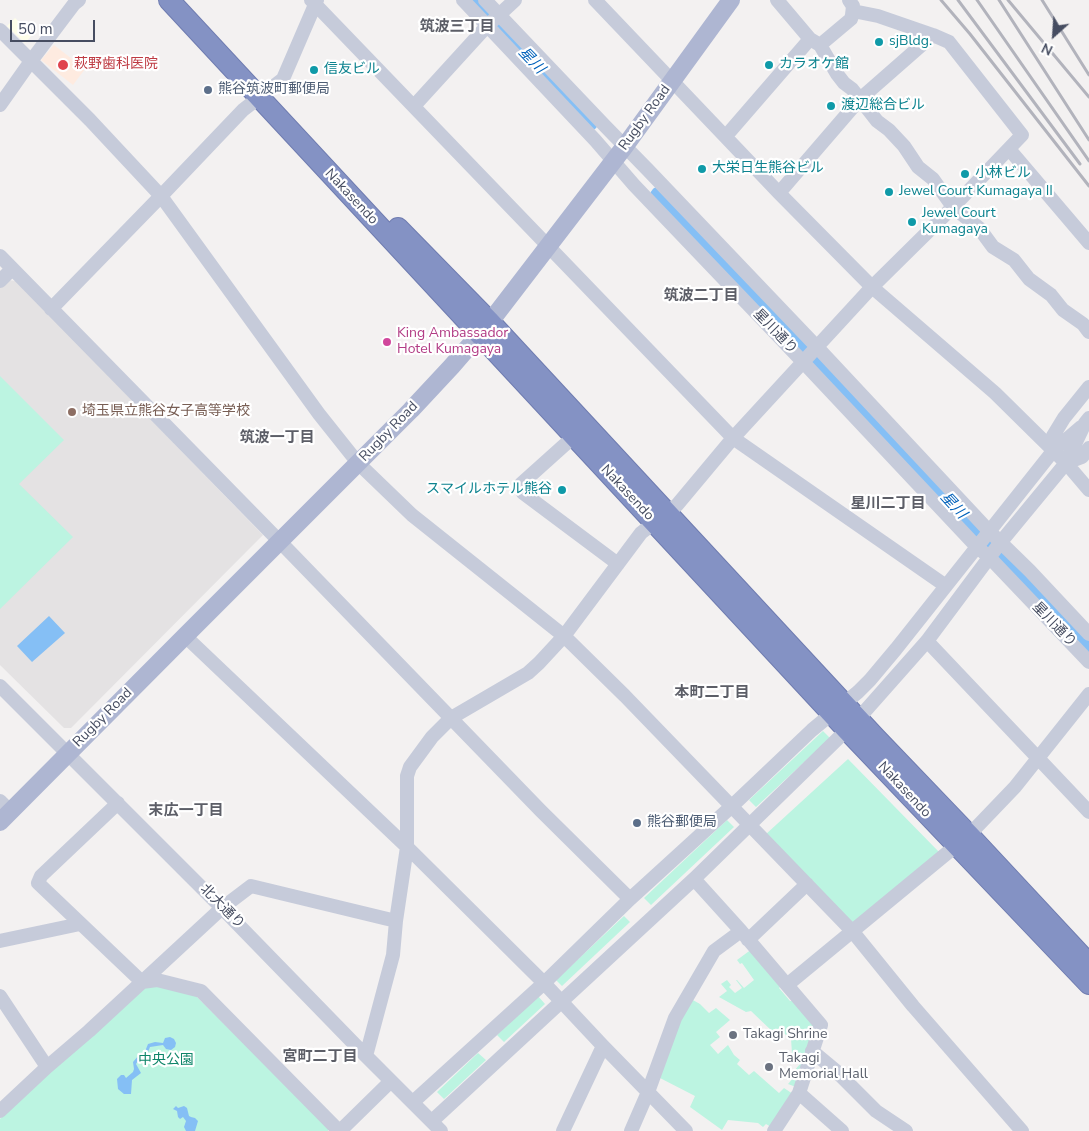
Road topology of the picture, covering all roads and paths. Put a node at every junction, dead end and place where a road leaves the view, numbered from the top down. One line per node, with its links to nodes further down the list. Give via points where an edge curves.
1 (79, 0): 17 (street)
2 (169, 0): 19 (highway, Nakasendo)
3 (186, 0): 19 (highway, Nakasendo)
4 (463, 0): 13 (street, 星川通り)
5 (485, 0): 12 (street, 星川通り)
6 (514, 0): 12 (street)
7 (731, 0): 18 (main road, Rugby Road)
8 (777, 0): 16 (street)
9 (315, 2): 19 (street, via 283,79); 22 (street)
10 (603, 3): 18 (street)
11 (851, 5): 15 (street); 16 (street, via 848,22)
12 (499, 14): 13 (street); 24 (street, 星川通り)
13 (487, 26): 22 (street); 26 (street, 星川通り)
14 (0, 30): 17 (street)
15 (933, 35): 20 (street); 25 (street, via 949,42 1022,135)
16 (815, 42): 20 (street, via 844,83); 23 (street)
17 (31, 61): 21 (street); 28 (street)
18 (673, 81): 23 (street); 24 (main road, Rugby Road)
19 (264, 94): 28 (street, via 243,110); 37 (highway, Nakasendo, via 352,180)
20 (860, 99): 27 (street); 29 (street, via 877,121 904,146 914,163 933,179)
21 (0, 105)
22 (414, 106): 31 (street)
23 (726, 136): 27 (street)
24 (625, 146): 26 (main road, Rugby Road); 39 (street, 星川通り)
25 (1009, 149): 29 (street); 30 (street)
26 (613, 161): 31 (main road, Rugby Road); 40 (street, 星川通り)
27 (779, 193): 35 (street)
28 (161, 196): 36 (street); 47 (street)
29 (952, 207): 35 (street); 38 (street, via 979,228 993,247 1014,260 1029,279 1051,295)
30 (1089, 243)
31 (548, 245): 37 (main road, Rugby Road); 44 (street)
32 (0, 256): 33 (street)
33 (12, 269): 34 (street); 36 (street)
34 (0, 281)
35 (872, 287): 39 (street); 46 (street, via 996,393)
36 (51, 309): 52 (street)
37 (484, 328): 43 (highway, Nakasendo); 47 (main road, Rugby Road, via 411,410)
38 (1089, 332)
39 (817, 347): 40 (street); 51 (street, 星川通り)
40 (803, 362): 44 (street); 54 (street, 星川通り)
41 (1089, 387): 46 (street, via 1053,436)
42 (1087, 421): 46 (street); 48 (street)
43 (580, 430): 50 (highway, Nakasendo); 56 (street, via 521,484 523,493)
44 (733, 438): 50 (street, via 677,505); 57 (street)
45 (1089, 448): 48 (street, via 1082,457)
46 (1053, 451): 48 (street); 51 (street)
47 (358, 463): 52 (main road, Rugby Road); 60 (street, via 412,515)
48 (1066, 463): 49 (street); 53 (street)
49 (1089, 490)
50 (661, 518): 56 (street, via 641,533); 65 (highway, Nakasendo)
51 (989, 530): 53 (street, 星川通り); 54 (street)
52 (280, 542): 59 (main road, Rugby Road); 66 (street)
53 (1001, 542): 55 (street); 58 (street, 星川通り)
54 (976, 546): 55 (street, 星川通り); 57 (street)
55 (989, 557): 61 (street); 62 (street, 星川通り)
56 (618, 564): 60 (street)
57 (946, 586): 65 (street, via 870,680)
58 (1089, 634)
59 (185, 636): 68 (main road, Rugby Road); 76 (street)
60 (564, 636): 66 (street, via 528,673); 71 (street)
61 (927, 641): 67 (street); 69 (street)
62 (1089, 662)
63 (0, 686): 68 (street, 北大通り)
64 (1089, 694): 69 (street)
65 (838, 709): 67 (highway, Nakasendo); 71 (street)
66 (451, 718): 76 (street, via 432,737 407,776); 79 (street)
67 (853, 724): 74 (street); 75 (highway, Nakasendo)
68 (67, 753): 70 (street, 北大通り); 72 (main road, Rugby Road)
69 (1038, 758): 73 (street); 75 (street, via 1015,787)
70 (118, 803): 80 (street, 北大通り); 82 (street, via 41,876 38,883)
71 (732, 806): 74 (street); 79 (street)
72 (3, 811)
73 (1089, 812)
74 (749, 824): 77 (street); 78 (street)
75 (963, 840): 83 (street); 86 (highway, Nakasendo)
76 (406, 846): 81 (street); 88 (street)
77 (694, 879): 84 (street); 91 (street)
78 (807, 884): 83 (street); 84 (street)
79 (630, 899): 88 (street)
80 (222, 908): 81 (street, via 251,886); 87 (street); 94 (street, 北大通り)
81 (396, 921): 94 (street, via 393,955)
82 (80, 924): 85 (street); 87 (street)
83 (853, 932): 89 (street); 109 (street)
84 (744, 935): 89 (street); 97 (street, via 714,951 675,1018)
85 (0, 941)
86 (1088, 974)
87 (142, 982): 95 (street); 102 (street, via 157,980 201,991)
88 (544, 983): 91 (street); 99 (street)
89 (787, 985): 93 (street, via 821,1025)
90 (0, 996): 95 (street)
91 (562, 1002): 92 (street); 101 (street)
92 (603, 1046): 97 (street); 103 (street)
93 (812, 1051): 98 (street); 108 (street, via 876,1111)
94 (366, 1056): 96 (street, 北大通り)
95 (47, 1067): 100 (street)
96 (391, 1081): 99 (street, 北大通り); 102 (street)
97 (648, 1092): 104 (street); 105 (street)
98 (800, 1093): 106 (street); 107 (street)
99 (413, 1102): 101 (street, 北大通り)
100 (0, 1111)
101 (437, 1126)
102 (340, 1131)
103 (563, 1131)
104 (631, 1131)
105 (686, 1131)
106 (774, 1131)
107 (842, 1131)
108 (906, 1131)
109 (1022, 1131)

